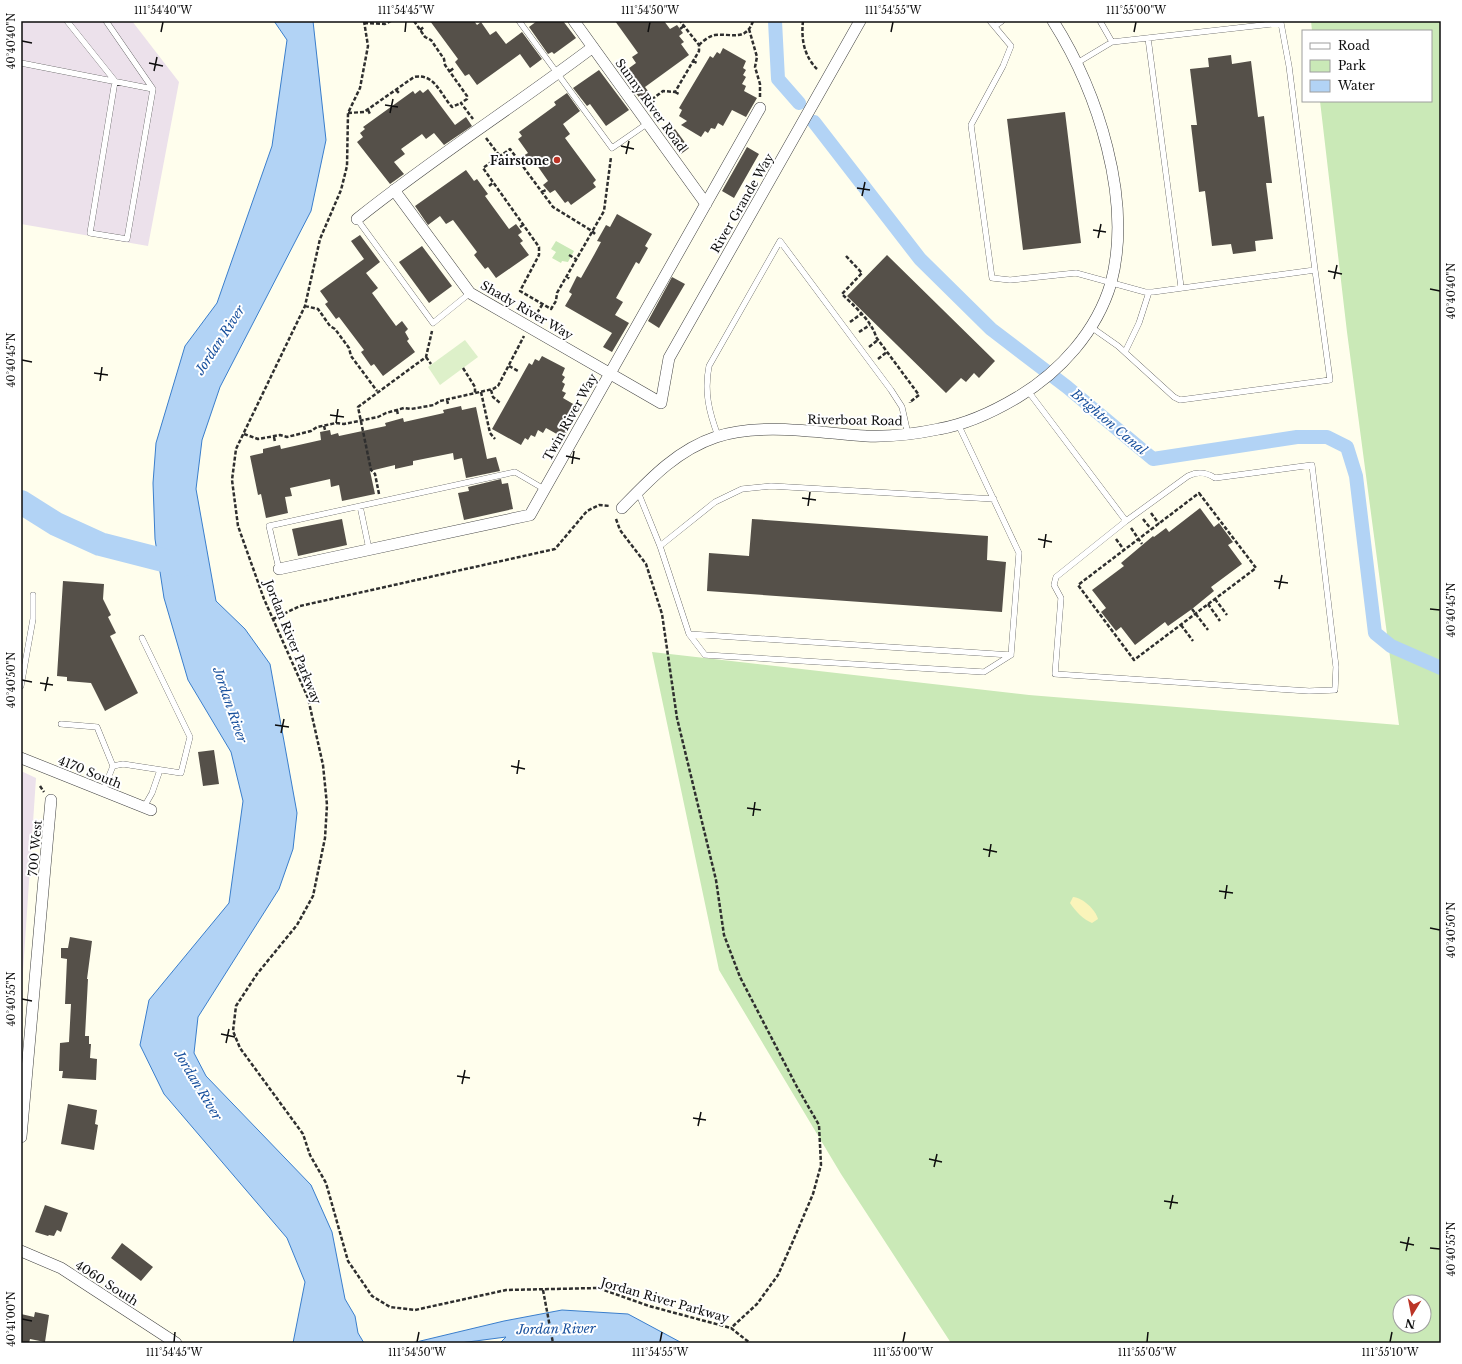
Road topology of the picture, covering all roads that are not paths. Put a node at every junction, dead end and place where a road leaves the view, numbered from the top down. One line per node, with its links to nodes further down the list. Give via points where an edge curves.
1 (67, 21): 18 (lane)
2 (106, 21): 19 (lane)
3 (519, 21): 17 (lane)
4 (574, 21): 14 (street, Sunny River Road)
5 (860, 21): 34 (street, River Grande Way, via 669,358)
6 (990, 21): 11 (lane)
7 (1002, 21): 11 (lane)
8 (1053, 21): 15 (street, Riverboat Road)
9 (1100, 21): 13 (lane)
10 (1281, 22): 12 (lane); 25 (lane)
11 (995, 26): 26 (lane, via 1011,46 971,125 992,278 1010,280 1076,273)
12 (1148, 38): 13 (lane); 27 (lane)
13 (1112, 42): 15 (lane)
14 (593, 47): 17 (street); 21 (street, Sunny River Road)
15 (1077, 62): 26 (street, Riverboat Road, via 1099,120 1112,170 1117,237)
16 (21, 63): 18 (lane)
17 (557, 74): 21 (lane, via 612,148); 22 (street)
18 (116, 81): 19 (lane); 19 (lane, via 90,233 127,239)
19 (153, 89)
20 (760, 108): 23 (street, Twin River Way)
21 (648, 123): 23 (street, Sunny River Road)
22 (394, 190): 24 (street); 29 (street, Shady River Way)
23 (706, 204): 32 (street, Twin River Way)
24 (357, 219): 29 (lane, via 433,323)
25 (1315, 270): 27 (lane); 31 (lane, via 1330,380 1180,400)
26 (1111, 282): 28 (lane); 30 (street, Riverboat Road)
27 (1181, 287): 28 (lane)
28 (1149, 292): 31 (lane, via 1139,323)
29 (470, 293): 32 (street, Shady River Way)
30 (1091, 327): 31 (lane); 33 (street, Riverboat Road, via 1058,367)
31 (1125, 352)
32 (609, 372): 34 (street, Shady River Way); 38 (street, Twin River Way)
33 (1028, 391): 35 (street, Riverboat Road, via 998,409); 43 (lane)
34 (661, 403)
35 (958, 424): 36 (street, Riverboat Road); 40 (lane)
36 (908, 434): 37 (street, Riverboat Road, via 869,436 754,430); 37 (lane, via 905,414 895,396 780,241 709,366 707,401)
37 (718, 436): 39 (street, Riverboat Road, via 677,456)
38 (544, 489): 41 (lane, via 515,472); 45 (street, Twin River Way, via 530,515)
39 (638, 492): 42 (street, Riverboat Road); 44 (lane)
40 (994, 499): 44 (lane, via 771,486 742,489 715,502); 50 (lane, via 1019,552)
41 (360, 506): 45 (lane); 46 (lane, via 269,526)
42 (622, 508)
43 (1126, 521): 43 (lane, via 1196,472 1205,472 1215,478 1312,465 1335,653 1335,690 1309,691 1055,674 1061,598 1054,585 1056,577)
44 (660, 546): 48 (lane)
45 (369, 549): 46 (street, Twin River Way)
46 (278, 569)
47 (33, 594): 51 (lane, via 33,619)
48 (689, 634): 50 (lane); 50 (lane, via 705,654 984,672)
49 (142, 638): 55 (lane, via 190,737 181,773)
50 (1011, 655)
51 (21, 686)
52 (61, 724): 54 (lane, via 97,727)
53 (21, 758): 56 (street, 4170 South)
54 (113, 766): 55 (lane, via 123,764); 56 (lane)
55 (160, 770): 58 (lane)
56 (103, 792): 58 (street, 4170 South)
57 (52, 800): 59 (street, 700 West)
58 (147, 809)
59 (21, 1138)
60 (21, 1251): 61 (street, 4060 South, via 61,1268)
61 (176, 1343)

